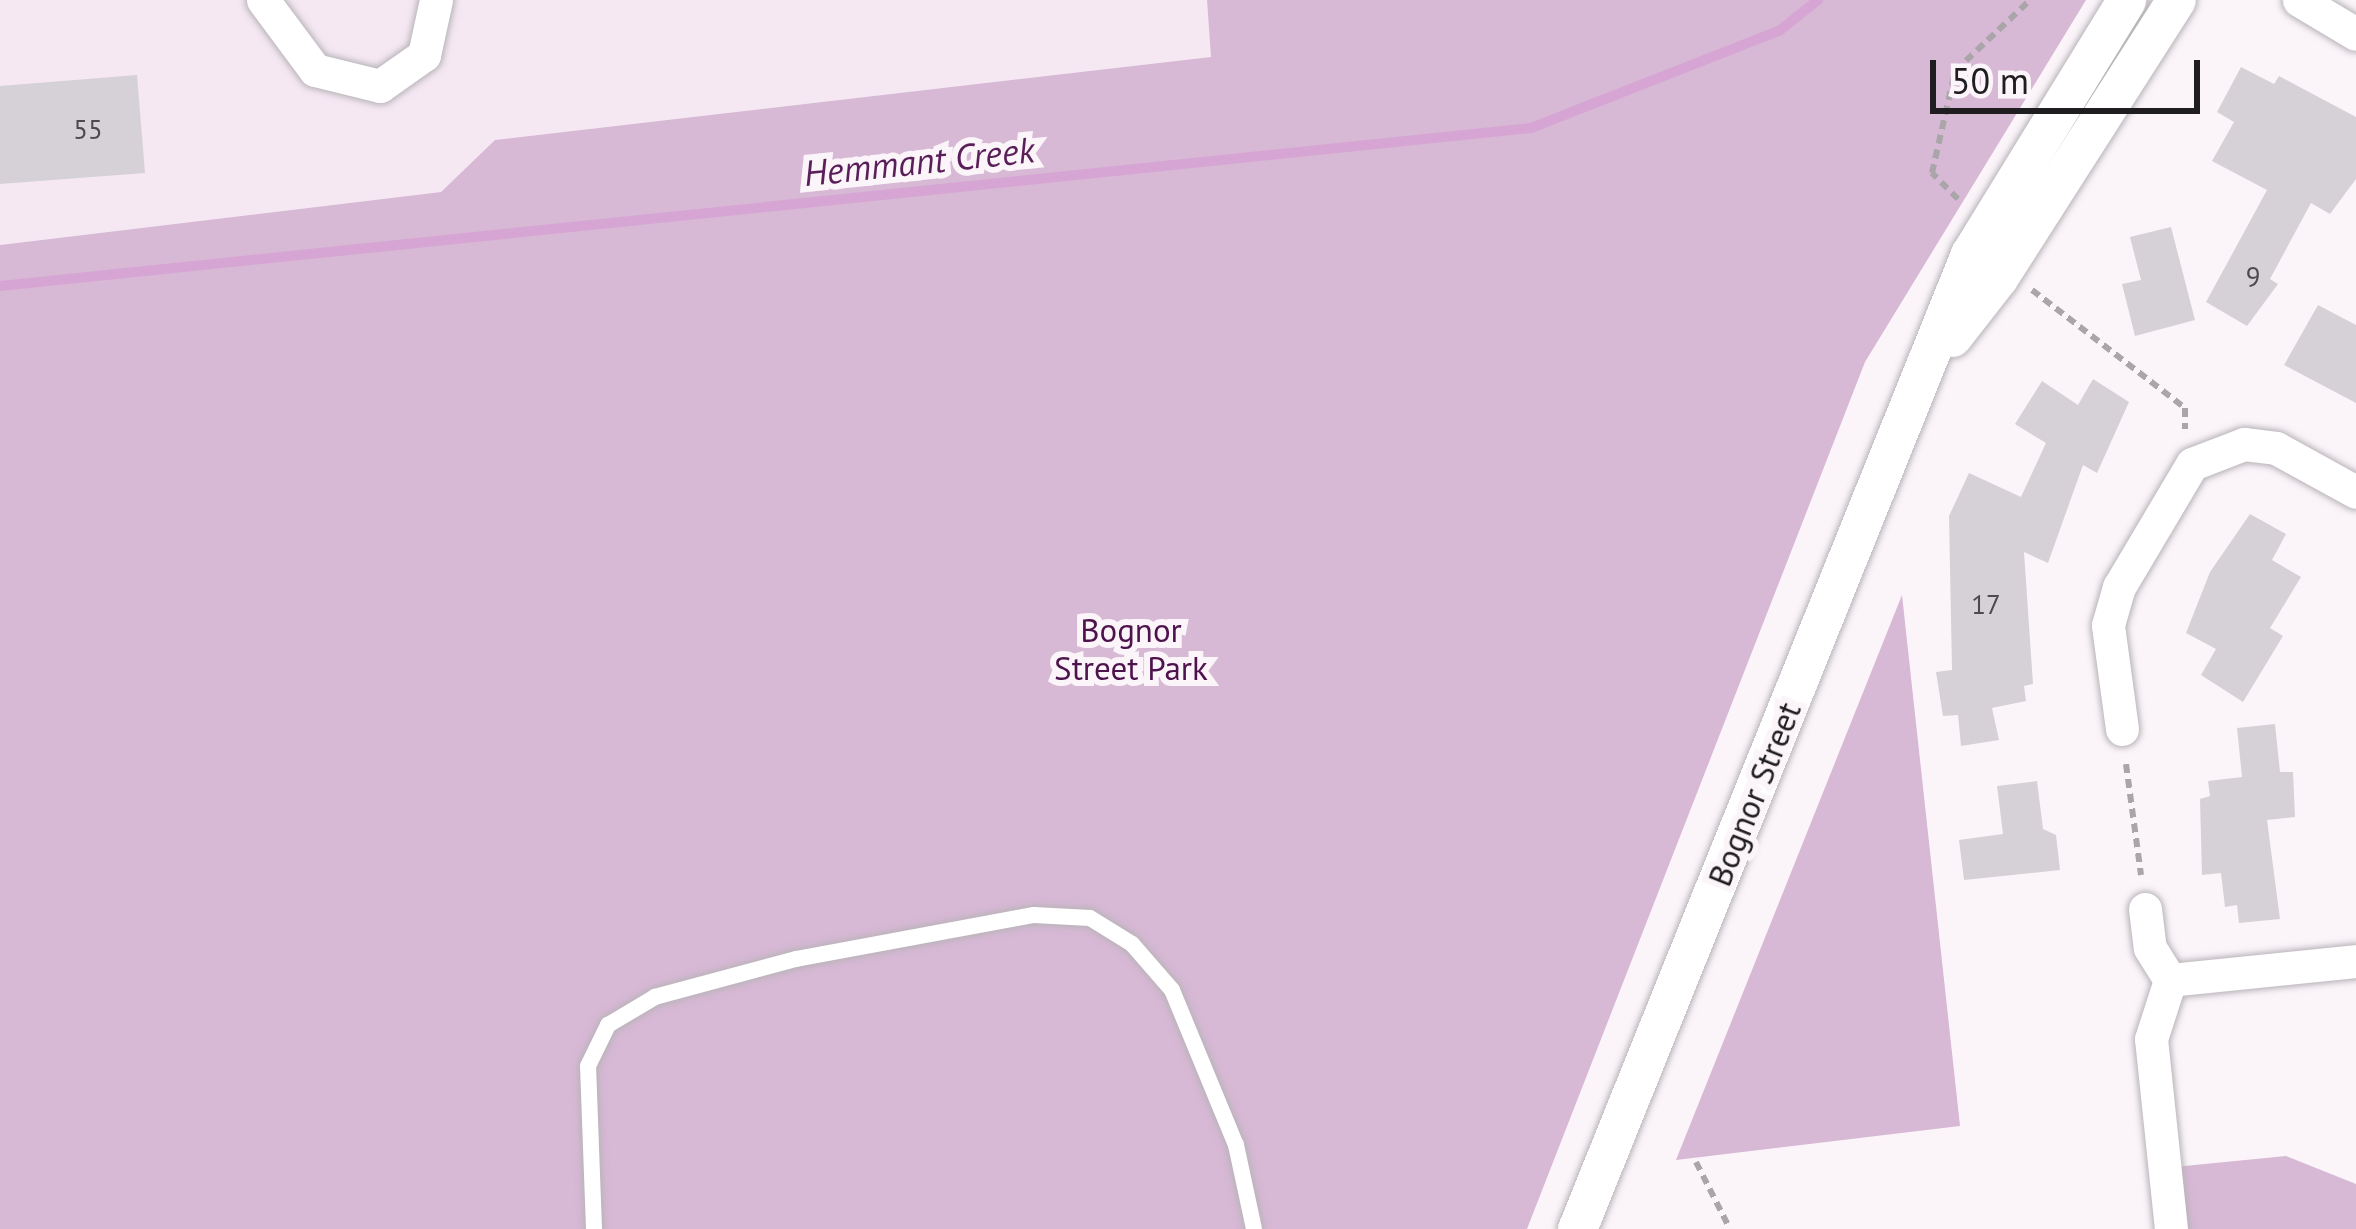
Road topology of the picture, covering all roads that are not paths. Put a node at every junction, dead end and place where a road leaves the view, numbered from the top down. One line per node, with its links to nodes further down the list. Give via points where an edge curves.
1 (263, 0): 2 (street, via 315,70 380,86 424,55)
2 (436, 0)
3 (2126, 0): 7 (street, Bognor Street, via 1970,254)
4 (2176, 0): 7 (street, Bognor Street, via 1998,278)
5 (2299, 0): 6 (street)
6 (2356, 34)
7 (1934, 360): 15 (street, Bognor Street)
8 (2356, 492): 9 (street, via 2276,448 2228,448 2192,464 2119,587 2108,625)
9 (2122, 729)
10 (2145, 909): 12 (street, via 2150,948)
11 (2356, 961): 12 (street)
12 (2170, 980): 16 (street, via 2151,1039)
13 (594, 1229): 14 (lane, via 588,1066 608,1025 655,997 796,958 1034,915 1090,918 1132,944 1172,990 1236,1145)
14 (1254, 1229)
15 (1577, 1229)
16 (2171, 1229)

